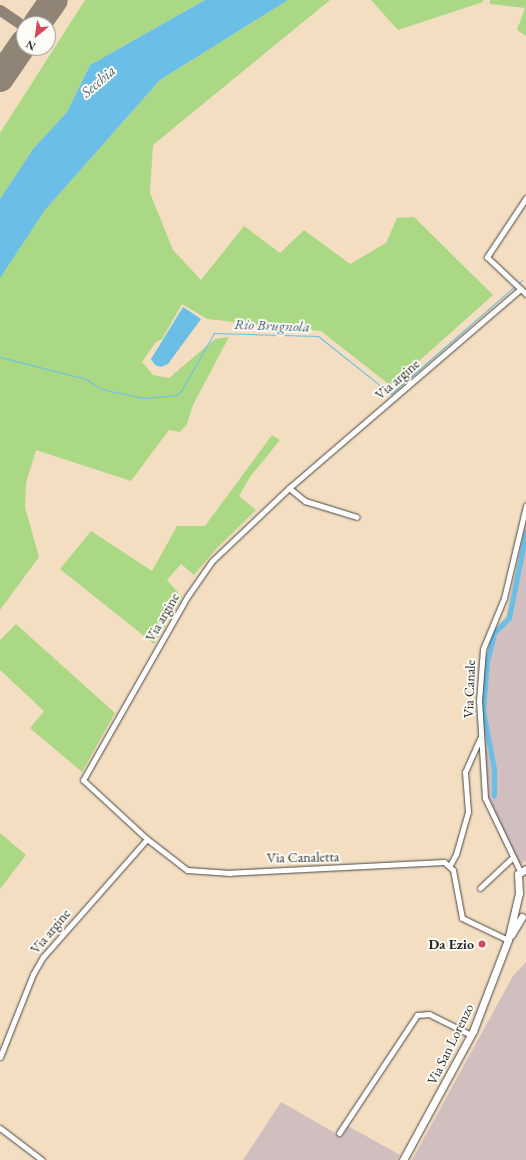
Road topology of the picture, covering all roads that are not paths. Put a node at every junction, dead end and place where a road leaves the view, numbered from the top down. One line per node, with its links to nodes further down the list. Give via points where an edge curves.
1 (526, 198): 2 (street, via 487,257)
2 (518, 286): 3 (street); 4 (street, Via argine)
3 (526, 294)
4 (290, 488): 6 (street, via 305,501); 8 (street, Via argine, via 212,561 187,597)
5 (526, 506): 7 (street, Via Canale, via 504,598 481,659)
6 (357, 517)
7 (480, 737): 10 (street, Via Canale, via 485,798); 11 (street, via 465,772 468,812 456,854)
8 (83, 780): 9 (street, Via Canaletta)
9 (147, 839): 11 (street, Via Canaletta, via 187,870 200,873 350,868 439,860); 18 (street, Via argine, via 39,963)
10 (512, 858): 12 (street, Via Canale); 13 (street)
11 (450, 865): 16 (street, via 455,876 461,916)
12 (524, 869): 14 (main road)
13 (480, 888)
14 (514, 912): 15 (main road); 16 (main road)
15 (525, 916): 16 (main road)
16 (508, 940): 17 (main road, Via San Lorenzo)
17 (471, 1035): 20 (street, via 429,1014 417,1015); 21 (main road, Via San Lorenzo)
18 (0, 1057)
19 (0, 1128): 22 (street)
20 (339, 1133)
21 (404, 1158)
22 (42, 1160)

